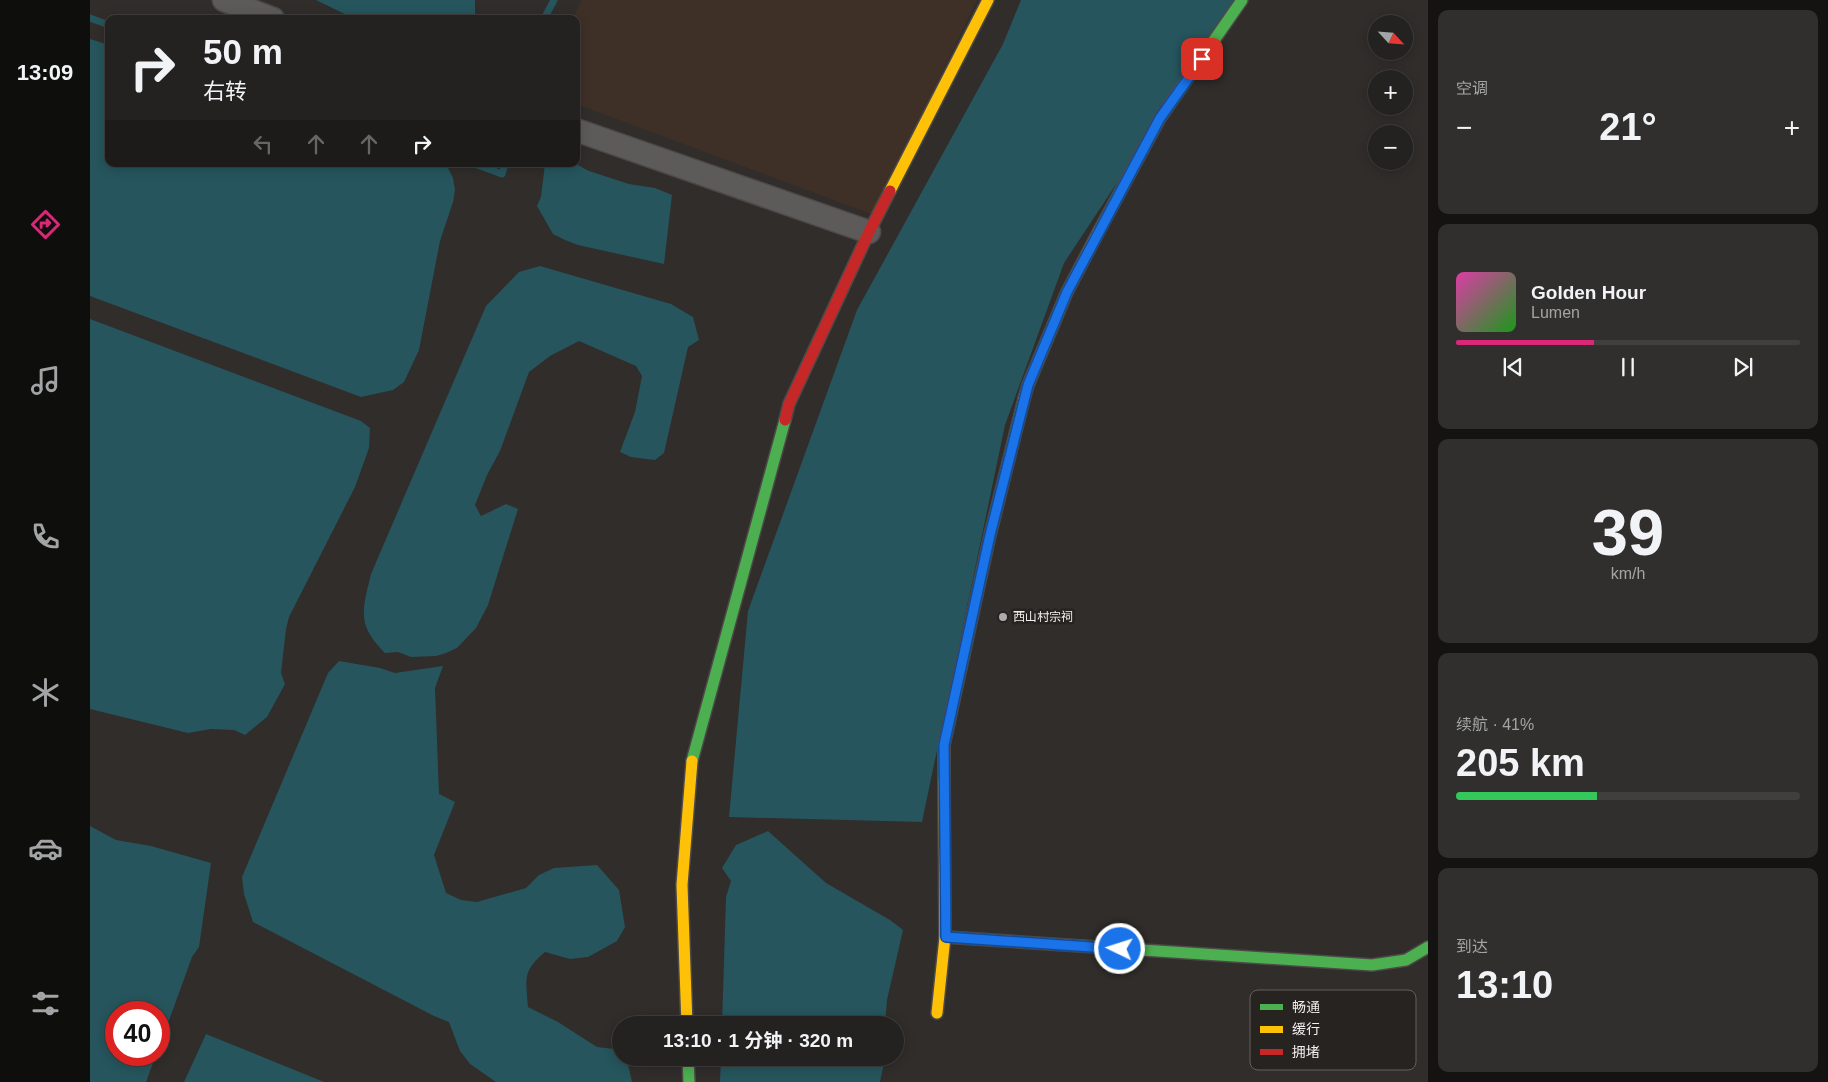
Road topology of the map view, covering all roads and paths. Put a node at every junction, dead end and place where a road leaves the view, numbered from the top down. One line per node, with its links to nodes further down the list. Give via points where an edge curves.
1 (224, 0): 4 (street)
2 (988, 0): 6 (street)
3 (1242, 0): 7 (street, via 1160,118 1067,292 1028,385 990,535 944,745)
4 (263, 15)
5 (580, 131): 6 (street)
6 (869, 232): 10 (street, via 789,404 692,759 682,885)
7 (946, 937): 8 (street, via 1372,965 1406,960); 9 (street)
8 (1428, 947)
9 (937, 1013)
10 (687, 1016)
11 (688, 1066): 12 (street)
12 (689, 1082)

